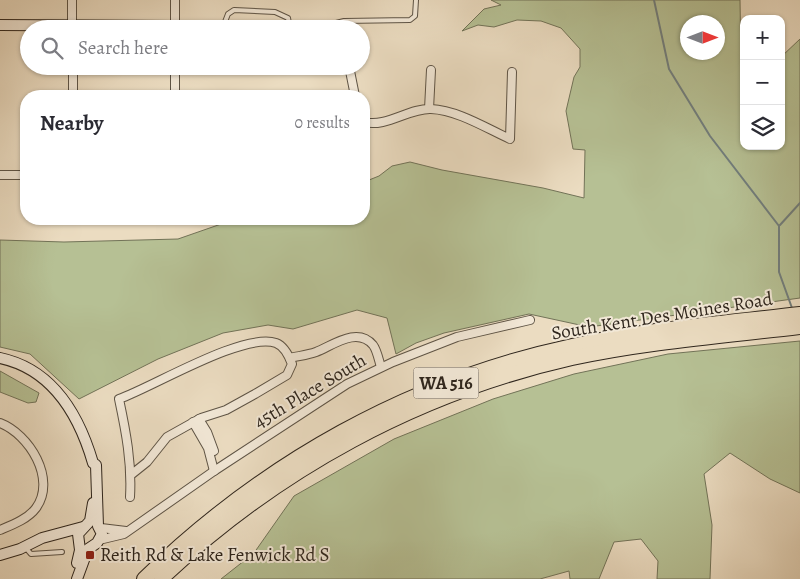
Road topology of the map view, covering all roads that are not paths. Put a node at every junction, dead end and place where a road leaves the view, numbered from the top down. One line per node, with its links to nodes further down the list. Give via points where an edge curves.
1 (72, 0): 4 (street)
2 (175, 0): 5 (street)
3 (416, 0): 8 (lane, via 415,16 410,20)
4 (72, 20)
5 (174, 20)
6 (225, 20): 7 (lane, via 234,10 280,13)
7 (289, 20)
8 (370, 21)
9 (0, 25): 10 (main road)
10 (20, 26)
11 (431, 70): 19 (street)
12 (512, 72): 19 (street, via 510,139 459,116)
13 (73, 75): 16 (street)
14 (175, 75): 17 (street)
15 (350, 75): 18 (street)
16 (73, 90)
17 (175, 90)
18 (354, 90)
19 (429, 109): 20 (street)
20 (370, 122)
21 (0, 175): 22 (street)
22 (20, 175)
23 (800, 314): 45 (highway, South Kent Des Moines Road / WA 516, via 573,346 489,368 436,387 342,431 274,472 212,518)
24 (530, 320): 28 (street, 45th Place South, via 457,337)
25 (800, 327): 46 (highway, South Kent Des Moines Road / WA 516, via 596,354 530,368 458,392 379,426 294,473 225,523)
26 (0, 358): 34 (main road, via 38,374 66,402 80,426 98,476)
27 (290, 358): 28 (street, via 317,352 335,341 356,337 374,346); 29 (street, via 292,368 282,378 233,407); 32 (street, via 278,344 257,343 224,352 119,399)
28 (381, 368): 31 (street, 45th Place South, via 319,401)
29 (196, 420): 31 (street, via 210,439); 32 (street, via 167,437 147,462)
30 (0, 423): 35 (street, via 25,441 41,468 40,501 34,511)
31 (216, 469): 36 (street, 45th Place South)
32 (132, 474): 33 (street)
33 (130, 497)
34 (93, 526): 36 (street); 37 (main road); 38 (main road, via 78,534); 39 (main road, via 102,534)
35 (0, 530)
36 (126, 531): 39 (street, 45th Place South, via 121,536)
37 (58, 533): 38 (main road); 40 (main road)
38 (79, 543): 39 (main road, via 87,547); 43 (main road, via 80,556)
39 (95, 543): 44 (main road, via 86,553)
40 (25, 547): 41 (lane, via 31,554); 42 (main road)
41 (62, 552)
42 (0, 555)
43 (71, 579)
44 (77, 579)
45 (144, 579)
46 (161, 579)

